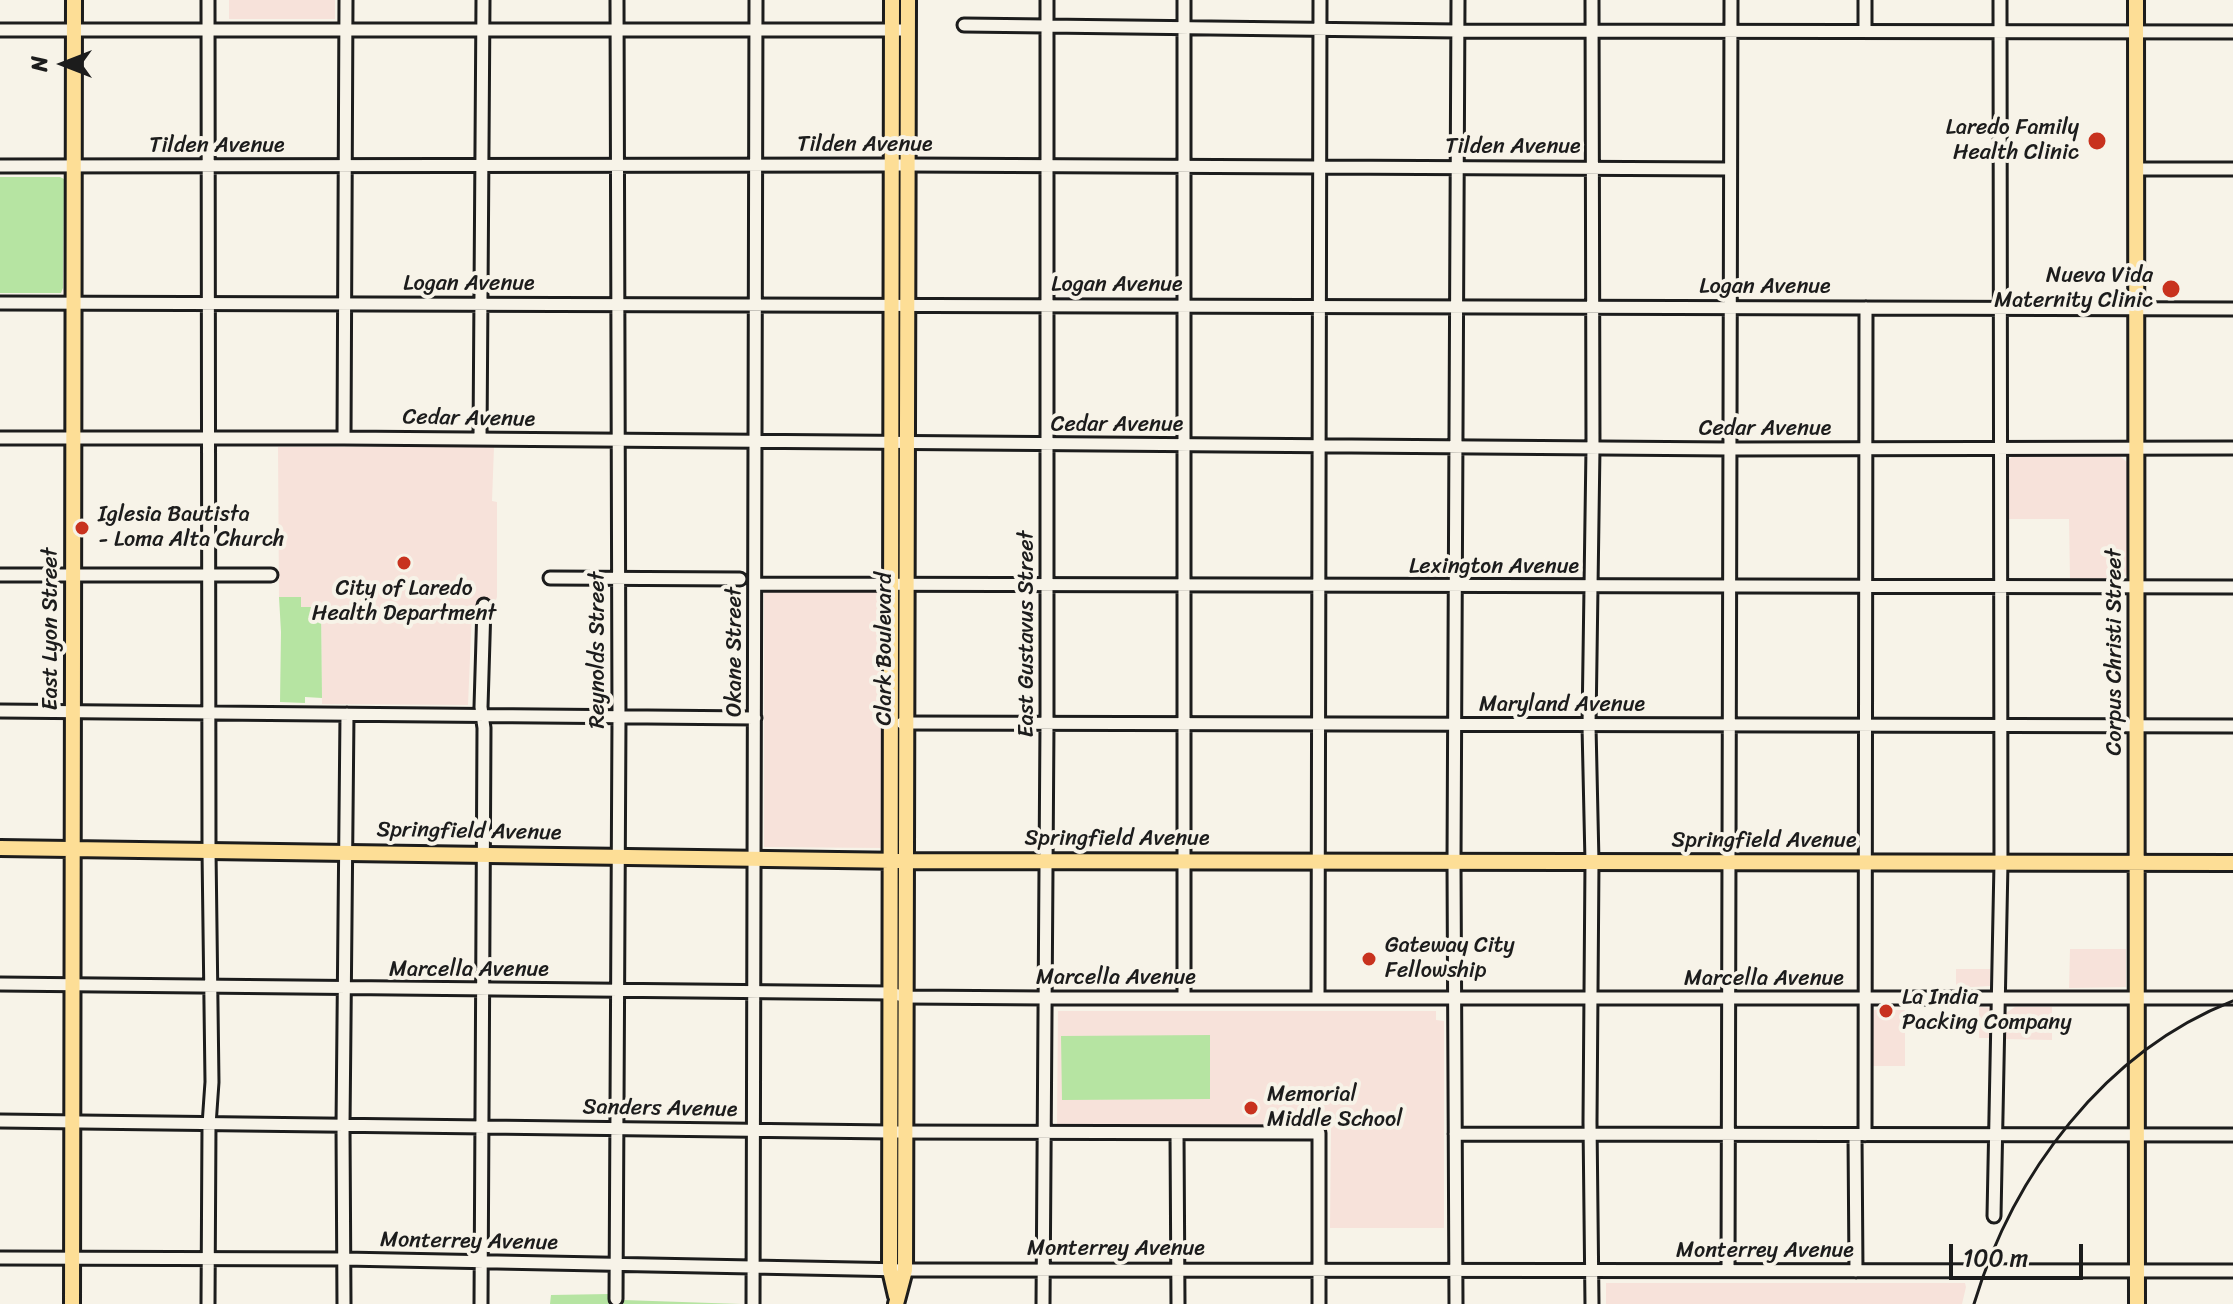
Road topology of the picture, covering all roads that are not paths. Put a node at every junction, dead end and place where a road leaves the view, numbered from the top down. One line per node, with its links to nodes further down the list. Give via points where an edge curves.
1 (74, 0): 23 (main road, East Lyon Street)
2 (208, 0): 24 (street)
3 (346, 0): 25 (street)
4 (483, 0): 26 (street)
5 (617, 0): 27 (street, Reynolds Street)
6 (756, 0): 28 (street, Okane Street)
7 (892, 0): 29 (main road, Clark Boulevard)
8 (908, 0): 30 (main road, Clark Boulevard)
9 (1047, 0): 19 (street, East Gustavus Street)
10 (1184, 0): 20 (street)
11 (1320, 0): 21 (street)
12 (1458, 0): 31 (street)
13 (1592, 0): 32 (street)
14 (1731, 0): 33 (street)
15 (1865, 0): 34 (street)
16 (2000, 0): 35 (street)
17 (2136, 0): 36 (main road, Corpus Christi Street)
18 (964, 25): 19 (street)
19 (1047, 25): 20 (street); 47 (street, East Gustavus Street)
20 (1184, 27): 21 (street); 48 (street)
21 (1320, 28): 31 (street); 49 (street)
22 (0, 30): 23 (street)
23 (74, 30): 24 (street); 42 (main road, East Lyon Street)
24 (208, 30): 25 (street); 43 (street)
25 (346, 30): 26 (street); 44 (street)
26 (483, 30): 27 (street); 45 (street)
27 (617, 30): 28 (street); 46 (street, Reynolds Street)
28 (756, 30): 29 (street); 38 (street, Okane Street)
29 (892, 30): 30 (street); 39 (main road, Clark Boulevard)
30 (908, 30): 40 (main road, Clark Boulevard)
31 (1457, 31): 32 (street); 50 (street)
32 (1592, 31): 33 (street); 51 (street)
33 (1732, 31): 34 (street); 52 (street)
34 (1865, 31): 35 (street)
35 (2000, 31): 36 (street); 71 (street)
36 (2136, 32): 37 (street); 53 (main road, Corpus Christi Street)
37 (2233, 32)
38 (755, 165): 39 (street, Tilden Avenue); 46 (street, Tilden Avenue); 63 (street, Okane Street)
39 (892, 165): 40 (street, Tilden Avenue); 61 (main road, Clark Boulevard)
40 (908, 165): 47 (street, Tilden Avenue); 62 (main road, Clark Boulevard)
41 (0, 166): 42 (street, Tilden Avenue)
42 (74, 166): 43 (street, Tilden Avenue); 56 (main road, East Lyon Street)
43 (209, 166): 44 (street, Tilden Avenue); 57 (street)
44 (346, 166): 45 (street, Tilden Avenue); 58 (street)
45 (483, 166): 46 (street, Tilden Avenue); 59 (street)
46 (617, 166): 60 (street, Reynolds Street)
47 (1046, 166): 48 (street, Tilden Avenue); 64 (street, East Gustavus Street)
48 (1184, 167): 49 (street, Tilden Avenue); 65 (street)
49 (1319, 167): 50 (street, Tilden Avenue); 66 (street)
50 (1458, 167): 51 (street, Tilden Avenue); 67 (street)
51 (1592, 168): 52 (street, Tilden Avenue); 68 (street)
52 (1730, 169): 69 (street)
53 (2136, 169): 54 (street); 72 (main road, Corpus Christi Street)
54 (2233, 169)
55 (0, 303): 56 (street, Logan Avenue)
56 (74, 303): 57 (street, Logan Avenue); 75 (main road, East Lyon Street)
57 (208, 303): 58 (street, Logan Avenue); 77 (street)
58 (346, 303): 59 (street, Logan Avenue); 76 (street)
59 (483, 304): 60 (street, Logan Avenue); 78 (street)
60 (616, 304): 63 (street, Logan Avenue); 79 (street, Reynolds Street)
61 (891, 304): 62 (street, Logan Avenue); 63 (street, Logan Avenue); 81 (main road, Clark Boulevard)
62 (907, 304): 64 (street, Logan Avenue); 82 (main road, Clark Boulevard)
63 (755, 305): 80 (street, Okane Street)
64 (1047, 305): 65 (street, Logan Avenue); 83 (street, East Gustavus Street)
65 (1184, 305): 66 (street, Logan Avenue); 84 (street)
66 (1319, 306): 67 (street, Logan Avenue); 85 (street)
67 (1457, 307): 68 (street, Logan Avenue); 86 (street)
68 (1593, 307): 69 (street, Logan Avenue); 87 (street)
69 (1729, 307): 70 (street, Logan Avenue); 91 (street)
70 (1866, 308): 71 (street, Logan Avenue); 92 (street)
71 (2000, 308): 72 (street, Logan Avenue); 88 (street)
72 (2136, 309): 73 (street, Logan Avenue); 89 (main road, Corpus Christi Street)
73 (2233, 309)
74 (0, 438): 75 (street, Cedar Avenue)
75 (73, 438): 77 (street, Cedar Avenue); 94 (main road, East Lyon Street)
76 (344, 438): 77 (street, Cedar Avenue); 78 (street, Cedar Avenue)
77 (208, 439): 95 (street)
78 (480, 439): 79 (street, Cedar Avenue)
79 (616, 441): 80 (street, Cedar Avenue); 98 (street, Reynolds Street)
80 (755, 442): 81 (street, Cedar Avenue); 102 (street, Okane Street)
81 (891, 443): 82 (street, Cedar Avenue); 100 (main road, Clark Boulevard)
82 (907, 443): 83 (street, Cedar Avenue); 101 (main road, Clark Boulevard)
83 (1047, 444): 84 (street, Cedar Avenue); 103 (street, East Gustavus Street)
84 (1184, 445): 85 (street, Cedar Avenue); 104 (street)
85 (1319, 447): 86 (street, Cedar Avenue); 105 (street)
86 (1456, 447): 87 (street, Cedar Avenue); 106 (street)
87 (1593, 448): 91 (street, Cedar Avenue); 109 (street)
88 (2001, 448): 89 (street, Cedar Avenue); 92 (street, Cedar Avenue); 112 (street)
89 (2137, 448): 90 (street, Cedar Avenue); 107 (main road, Corpus Christi Street)
90 (2233, 448)
91 (1729, 449): 92 (street, Cedar Avenue); 110 (street)
92 (1866, 449): 111 (street)
93 (0, 575): 94 (street)
94 (73, 575): 95 (street); 115 (main road, East Lyon Street)
95 (208, 575): 96 (street); 116 (street)
96 (271, 575)
97 (550, 578): 98 (street)
98 (617, 578): 99 (street); 119 (street, Reynolds Street)
99 (740, 579)
100 (891, 583): 101 (street, Lexington Avenue); 102 (street, Lexington Avenue); 121 (main road, Clark Boulevard)
101 (907, 583): 103 (street, Lexington Avenue); 122 (main road, Clark Boulevard)
102 (755, 584): 120 (street, Okane Street)
103 (1047, 584): 104 (street, Lexington Avenue); 123 (street, East Gustavus Street)
104 (1184, 585): 105 (street, Lexington Avenue); 124 (street)
105 (1319, 586): 106 (street, Lexington Avenue); 125 (street)
106 (1456, 587): 109 (street, Lexington Avenue); 126 (street)
107 (2137, 587): 108 (street, Lexington Avenue); 112 (street, Lexington Avenue); 130 (main road, Corpus Christi Street)
108 (2233, 587)
109 (1591, 588): 110 (street, Lexington Avenue); 127 (street)
110 (1728, 588): 111 (street, Lexington Avenue); 128 (street)
111 (1866, 588): 112 (street, Lexington Avenue); 129 (street)
112 (2001, 588): 132 (street)
113 (484, 605): 118 (street)
114 (0, 711): 115 (street)
115 (73, 711): 116 (street); 134 (main road, East Lyon Street)
116 (208, 713): 117 (street); 135 (street)
117 (347, 714): 118 (street); 136 (street)
118 (482, 716): 119 (street); 137 (street)
119 (619, 718): 120 (street); 138 (street, Reynolds Street)
120 (755, 718): 139 (street, Okane Street)
121 (890, 723): 122 (street, Maryland Avenue); 140 (main road, Clark Boulevard)
122 (907, 723): 123 (street, Maryland Avenue); 141 (main road, Clark Boulevard)
123 (1047, 724): 124 (street, Maryland Avenue); 142 (street, East Gustavus Street)
124 (1184, 724): 125 (street, Maryland Avenue); 143 (street)
125 (1319, 725): 126 (street, Maryland Avenue); 144 (street)
126 (1454, 725): 127 (street, Maryland Avenue); 145 (street)
127 (1589, 726): 128 (street, Maryland Avenue); 146 (street)
128 (1728, 726): 129 (street, Maryland Avenue); 147 (street)
129 (1865, 726): 132 (street, Maryland Avenue); 148 (street)
130 (2137, 726): 131 (street, Maryland Avenue); 132 (street, Maryland Avenue); 150 (main road, Corpus Christi Street)
131 (2233, 726)
132 (2001, 727): 149 (street)
133 (0, 848): 134 (main road, Springfield Avenue)
134 (73, 848): 135 (main road, Springfield Avenue); 153 (main road, East Lyon Street)
135 (209, 851): 136 (main road, Springfield Avenue); 154 (street)
136 (346, 853): 137 (main road, Springfield Avenue); 155 (street)
137 (482, 855): 138 (main road, Springfield Avenue); 156 (street)
138 (616, 856): 139 (main road, Springfield Avenue); 157 (street, Reynolds Street)
139 (754, 858): 140 (main road, Springfield Avenue); 158 (street, Okane Street)
140 (890, 860): 141 (main road, Springfield Avenue); 159 (main road, Clark Boulevard)
141 (907, 861): 142 (main road, Springfield Avenue); 160 (main road, Clark Boulevard)
142 (1046, 861): 143 (main road, Springfield Avenue); 162 (street, East Gustavus Street)
143 (1184, 862): 144 (main road, Springfield Avenue); 163 (street)
144 (1318, 862): 145 (main road, Springfield Avenue); 161 (street)
145 (1454, 862): 146 (main road, Springfield Avenue); 168 (street)
146 (1592, 862): 147 (main road, Springfield Avenue); 169 (street)
147 (1729, 863): 148 (main road, Springfield Avenue); 170 (street)
148 (1865, 863): 149 (main road, Springfield Avenue); 164 (street)
149 (2001, 863): 150 (main road, Springfield Avenue); 165 (street)
150 (2137, 863): 151 (main road, Springfield Avenue); 166 (main road, Corpus Christi Street)
151 (2233, 863)
152 (0, 984): 153 (street, Marcella Avenue)
153 (72, 985): 154 (street, Marcella Avenue); 172 (main road, East Lyon Street)
154 (212, 988): 155 (street, Marcella Avenue); 173 (street)
155 (344, 989): 156 (street, Marcella Avenue); 174 (street)
156 (482, 990): 157 (street, Marcella Avenue); 175 (street)
157 (617, 991): 158 (street, Marcella Avenue); 176 (street, Reynolds Street)
158 (754, 992): 159 (street, Marcella Avenue); 177 (street, Okane Street)
159 (890, 993): 160 (street, Marcella Avenue); 178 (main road, Clark Boulevard)
160 (907, 997): 162 (street, Marcella Avenue); 178 (main road, Clark Boulevard)
161 (1318, 997): 163 (street, Marcella Avenue); 168 (street, Marcella Avenue)
162 (1045, 998): 163 (street, Marcella Avenue); 179 (street, East Gustavus Street)
163 (1184, 998)
164 (1865, 998): 165 (street, Marcella Avenue); 170 (street, Marcella Avenue); 183 (street)
165 (1999, 998): 166 (street, Marcella Avenue); 184 (street)
166 (2137, 998): 167 (street, Marcella Avenue); 185 (main road, Corpus Christi Street)
167 (2233, 998)
168 (1454, 999): 169 (street, Marcella Avenue); 181 (street)
169 (1592, 999): 170 (street, Marcella Avenue); 182 (street)
170 (1730, 999): 187 (street)
171 (0, 1121): 172 (street, Sanders Avenue)
172 (72, 1122): 173 (street, Sanders Avenue); 190 (main road, East Lyon Street)
173 (209, 1125): 174 (street, Sanders Avenue); 191 (street)
174 (343, 1126): 175 (street, Sanders Avenue); 192 (street)
175 (481, 1127): 176 (street, Sanders Avenue); 193 (street)
176 (618, 1128): 177 (street, Sanders Avenue); 194 (street, Reynolds Street)
177 (754, 1130): 178 (street, Sanders Avenue); 195 (street, Okane Street)
178 (898, 1132): 179 (street, Sanders Avenue); 198 (main road, Clark Boulevard)
179 (1044, 1133): 180 (street, Sanders Avenue); 196 (street, East Gustavus Street)
180 (1177, 1133): 197 (street); 199 (street, Sanders Avenue, via 1319,1133)
181 (1455, 1134): 182 (street); 200 (street)
182 (1592, 1135): 187 (street); 201 (street)
183 (1860, 1135): 184 (street); 187 (street); 203 (street)
184 (1996, 1135): 185 (street); 188 (street)
185 (2137, 1135): 186 (street); 204 (main road, Corpus Christi Street)
186 (2233, 1135)
187 (1728, 1136): 202 (street)
188 (1994, 1216)
189 (0, 1258): 190 (street, Monterrey Avenue)
190 (72, 1259): 191 (street, Monterrey Avenue); 208 (main road, East Lyon Street)
191 (209, 1259): 192 (street, Monterrey Avenue); 209 (street)
192 (344, 1259): 193 (street, Monterrey Avenue); 210 (street)
193 (481, 1262): 194 (street, Monterrey Avenue); 211 (street)
194 (616, 1265): 195 (street, Monterrey Avenue); 206 (street, Reynolds Street)
195 (754, 1267): 198 (street, Monterrey Avenue); 212 (street, Okane Street)
196 (1043, 1269): 197 (street, Monterrey Avenue); 198 (street, Monterrey Avenue); 213 (street, East Gustavus Street)
197 (1178, 1269): 199 (street, Monterrey Avenue); 214 (street)
198 (897, 1270): 207 (main road, Clark Boulevard)
199 (1319, 1270): 200 (street, Monterrey Avenue); 215 (street)
200 (1457, 1270): 201 (street, Monterrey Avenue); 216 (street)
201 (1592, 1270): 202 (street, Monterrey Avenue); 217 (street)
202 (1728, 1270): 203 (street, Monterrey Avenue)
203 (1856, 1271): 204 (street, Monterrey Avenue)
204 (2139, 1271): 205 (street, Monterrey Avenue); 218 (main road, Corpus Christi Street)
205 (2233, 1271)
206 (616, 1299)
207 (896, 1300)
208 (72, 1304)
209 (208, 1304)
210 (344, 1304)
211 (481, 1304)
212 (753, 1304)
213 (1043, 1304)
214 (1178, 1304)
215 (1319, 1304)
216 (1456, 1304)
217 (1592, 1304)
218 (2137, 1304)

